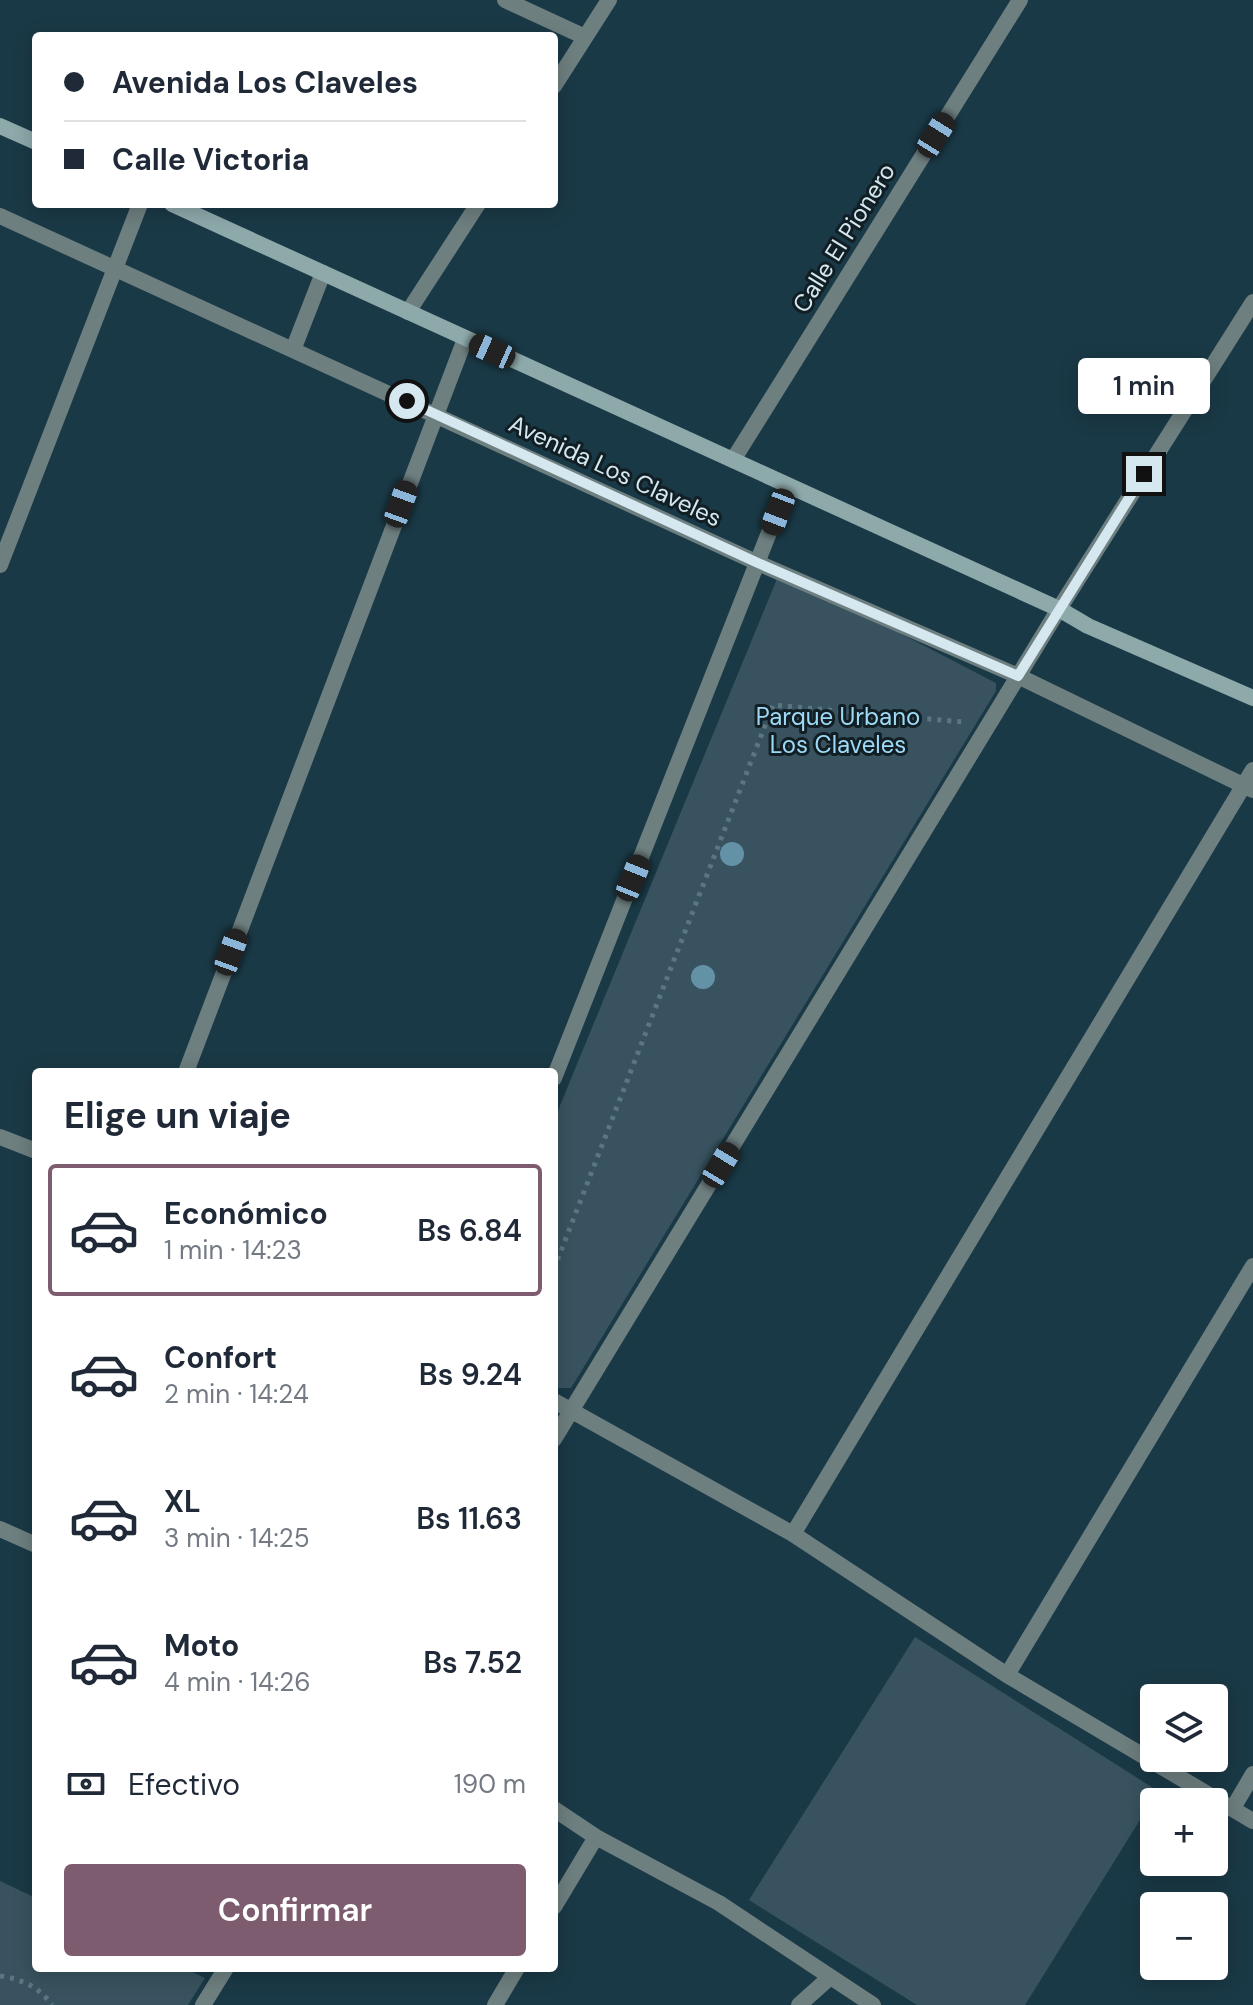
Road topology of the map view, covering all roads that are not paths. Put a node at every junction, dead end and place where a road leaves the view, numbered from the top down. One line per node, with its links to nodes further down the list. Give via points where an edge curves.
1 (505, 0): 4 (street)
2 (609, 0): 4 (street)
3 (1020, 0): 19 (street, Calle El Pionero)
4 (585, 37): 5 (street)
5 (558, 80)
6 (0, 126): 7 (street)
7 (32, 140)
8 (138, 208): 12 (street)
9 (181, 208): 13 (street)
10 (475, 208): 15 (street)
11 (0, 216): 12 (street, Avenida Los Claveles)
12 (115, 268): 17 (street, Avenida Los Claveles); 22 (street)
13 (323, 273): 15 (street); 17 (street)
14 (1251, 310): 23 (street)
15 (408, 312): 16 (street)
16 (465, 339): 18 (street); 19 (street)
17 (293, 350): 18 (street, Avenida Los Claveles)
18 (435, 414): 21 (street, Avenida Los Claveles); 28 (street)
19 (733, 460): 20 (street)
20 (787, 487): 21 (street); 23 (street)
21 (758, 563): 24 (street, Avenida Los Claveles); 29 (street)
22 (0, 565)
23 (1059, 609): 24 (street); 25 (street)
24 (1018, 676): 27 (street, Avenida Los Claveles); 34 (street)
25 (1253, 698)
26 (1253, 770): 27 (street)
27 (1248, 788): 37 (street)
28 (188, 1068)
29 (558, 1068)
30 (0, 1137): 31 (street)
31 (32, 1149)
32 (1253, 1266): 39 (street)
33 (558, 1403): 34 (street)
34 (572, 1410): 35 (street); 37 (street)
35 (558, 1433)
36 (0, 1529): 38 (street)
37 (793, 1534): 39 (street)
38 (32, 1543)
39 (1007, 1675): 41 (street)
40 (1253, 1774): 41 (street)
41 (1233, 1808): 43 (street)
42 (558, 1812): 44 (street)
43 (1253, 1821)
44 (596, 1837): 45 (street); 48 (street, via 719,1903)
45 (558, 1900)
46 (224, 1972): 49 (street)
47 (515, 1972): 50 (street)
48 (828, 1979): 51 (street); 52 (street)
49 (203, 2005)
50 (495, 2005)
51 (799, 2005)
52 (873, 2005)

